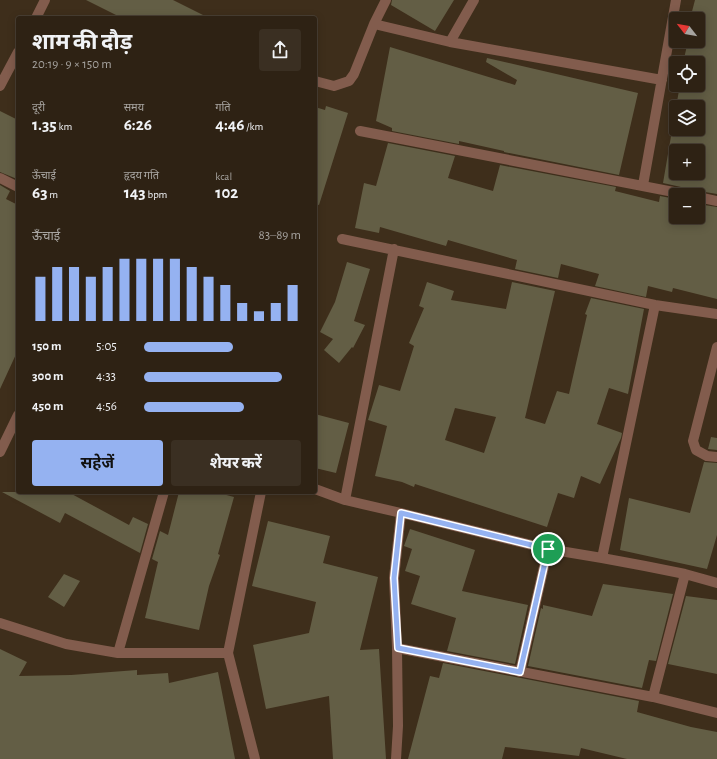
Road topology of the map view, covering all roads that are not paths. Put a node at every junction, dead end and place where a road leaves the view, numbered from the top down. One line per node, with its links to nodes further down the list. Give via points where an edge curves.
1 (45, 0): 5 (street)
2 (386, 0): 6 (street)
3 (474, 0): 7 (street)
4 (676, 0): 9 (street)
5 (37, 16)
6 (374, 24): 7 (street); 10 (street, via 349,81 334,86)
7 (450, 42): 9 (street)
8 (16, 56): 11 (street)
9 (662, 80): 14 (street)
10 (317, 82)
11 (0, 86)
12 (360, 131): 14 (street)
13 (0, 178): 15 (street)
14 (643, 185): 16 (street)
15 (16, 186)
16 (669, 191)
17 (705, 198): 18 (street)
18 (717, 201)
19 (342, 239): 20 (street)
20 (394, 249): 21 (street); 30 (street)
21 (654, 305): 22 (street); 33 (street)
22 (717, 314)
23 (717, 347): 26 (street, via 693,441 696,450 707,456)
24 (16, 420): 25 (street)
25 (0, 452)
26 (717, 457)
27 (317, 490): 30 (street)
28 (163, 494): 38 (street)
29 (261, 494): 39 (street)
30 (345, 500): 31 (street)
31 (401, 513): 32 (street); 37 (street, via 394,578)
32 (548, 549): 33 (street); 40 (street)
33 (602, 558): 34 (street)
34 (685, 574): 35 (street); 41 (street)
35 (717, 583)
36 (0, 623): 38 (street, via 66,644)
37 (398, 648): 40 (street); 44 (street)
38 (118, 653): 39 (street)
39 (228, 653): 43 (street)
40 (520, 672): 41 (street)
41 (653, 697): 42 (street)
42 (717, 713)
43 (255, 759)
44 (396, 759)

